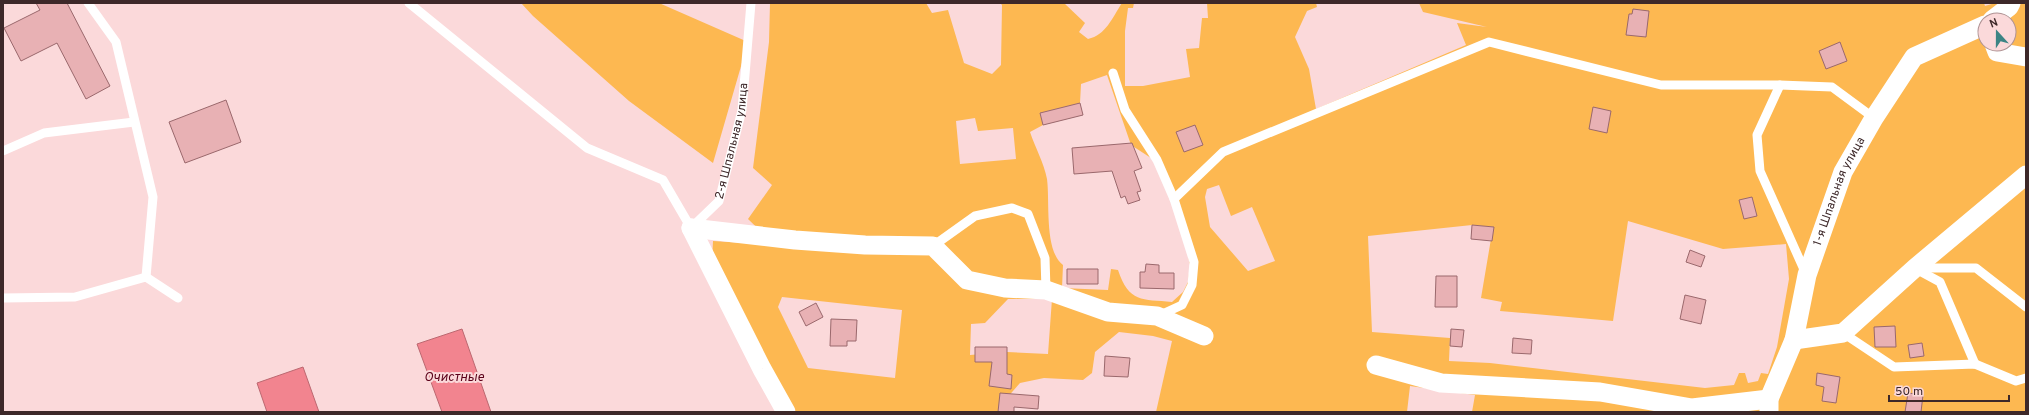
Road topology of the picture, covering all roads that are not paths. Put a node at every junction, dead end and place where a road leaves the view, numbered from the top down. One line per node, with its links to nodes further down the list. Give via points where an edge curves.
1 (88, 3): 12 (lane, via 116,42)
2 (409, 3): 16 (lane, via 587,148 663,180)
3 (751, 3): 16 (lane, 2-я Шпальная улица, via 742,110 719,201)
4 (2011, 3): 5 (street)
5 (2002, 12)
6 (1977, 29): 11 (street, 1-я Шпальная улица, via 1914,57)
7 (1997, 52): 8 (street)
8 (2026, 56)
9 (1113, 73): 15 (lane, via 1125,110 1157,160)
10 (1780, 85): 11 (lane, via 1832,87); 15 (lane, via 1661,85 1489,42 1223,152); 19 (lane, via 1757,135 1760,171)
11 (1874, 118): 19 (street, 1-я Шпальная улица, via 1843,172)
12 (134, 122): 13 (lane, via 44,133); 20 (lane, via 153,197)
13 (3, 151)
14 (2026, 175): 18 (street)
15 (1174, 199): 25 (lane, via 1194,262 1192,285 1182,305)
16 (690, 228): 17 (street, via 795,240); 34 (street)
17 (933, 246): 21 (street, via 967,280 1005,288); 21 (lane, via 975,216 1012,208 1028,214 1045,258)
18 (1915, 268): 24 (lane, via 1976,268); 26 (street); 29 (lane, via 1940,282)
19 (1807, 275): 28 (street, 1-я Шпальная улица)
20 (146, 277): 22 (lane, via 75,297); 23 (lane)
21 (1046, 290): 25 (street, via 1108,312)
22 (3, 298)
23 (178, 298)
24 (2026, 307)
25 (1158, 316): 27 (street)
26 (1843, 333): 28 (street); 29 (lane, via 1894,367)
27 (1204, 336)
28 (1794, 340): 32 (street, 1-я Шпальная улица)
29 (1975, 364): 31 (lane, via 2016,381)
30 (1376, 365): 33 (street, via 1440,382 1600,392)
31 (2026, 378)
32 (1769, 406): 33 (street)
33 (1692, 410)
34 (786, 412)

